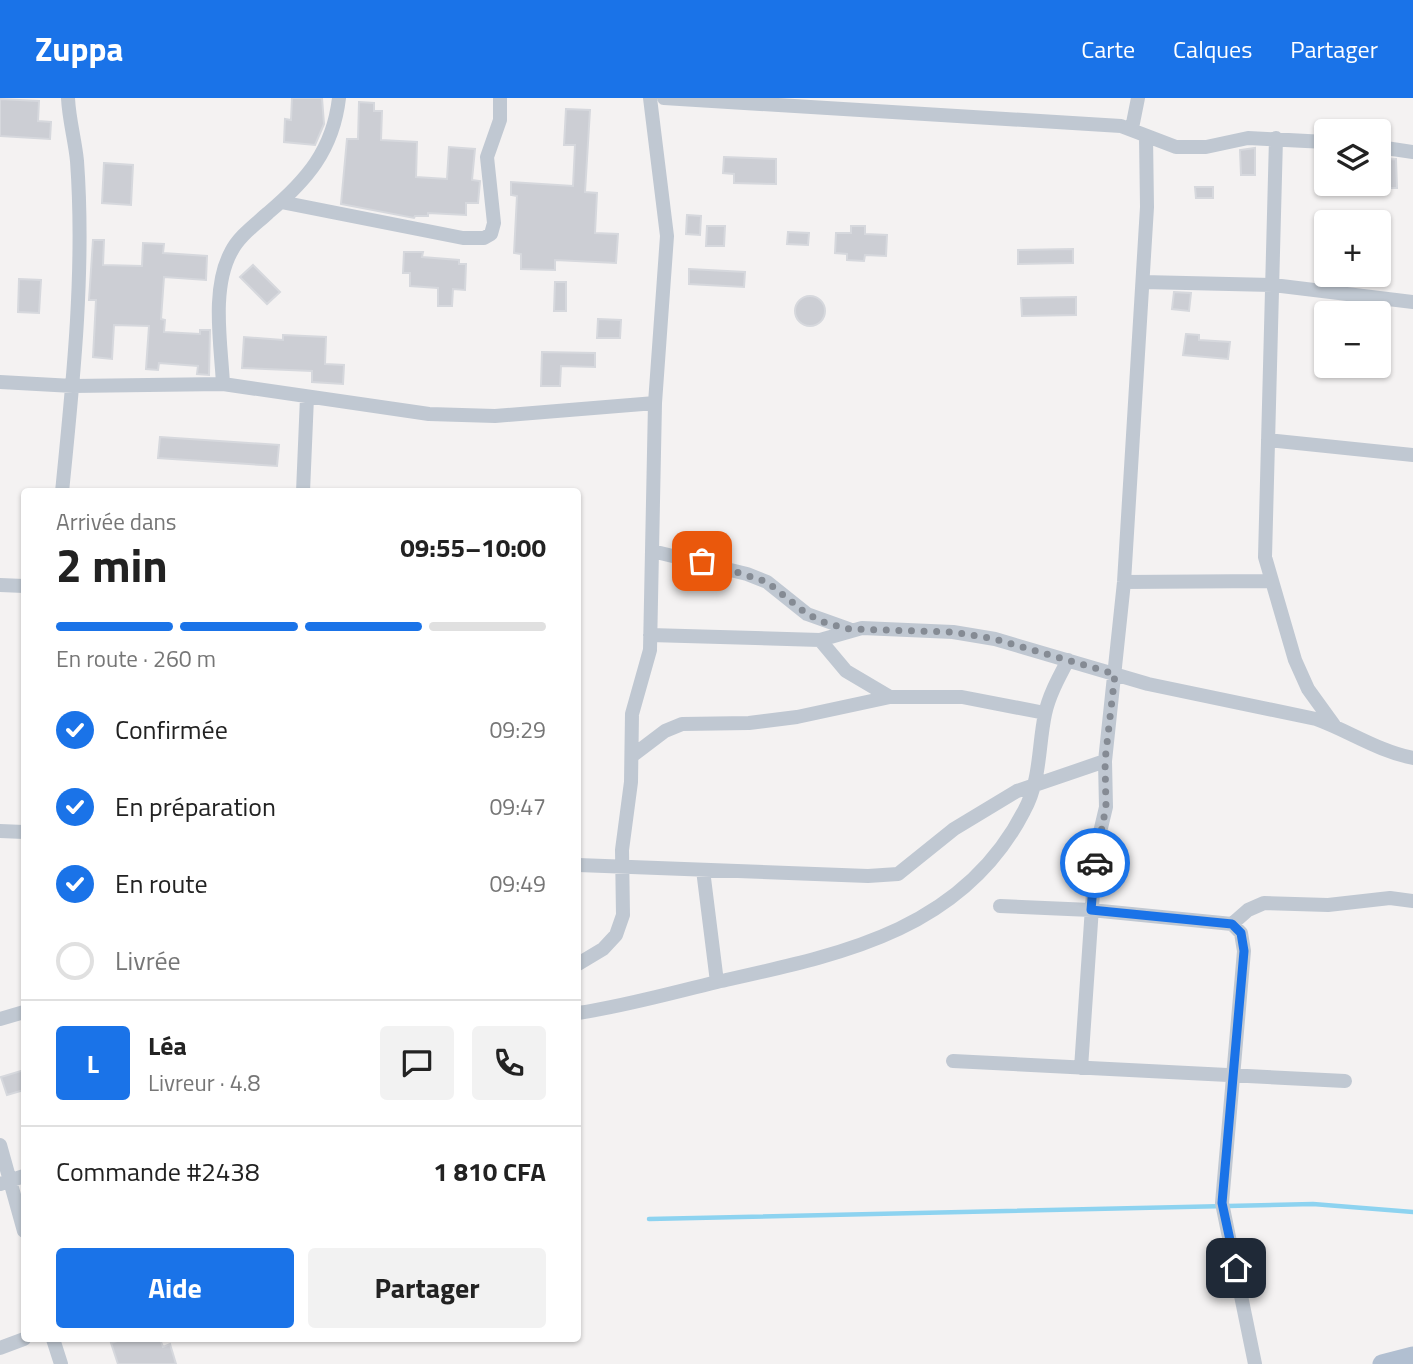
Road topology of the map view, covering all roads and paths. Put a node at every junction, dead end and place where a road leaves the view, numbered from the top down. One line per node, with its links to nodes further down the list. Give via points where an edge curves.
1 (68, 98): 20 (street, via 77,161)
2 (339, 98): 14 (street, via 328,145 305,179)
3 (500, 98): 14 (street, via 500,120 487,157 494,223 484,239 463,239)
4 (650, 98): 22 (street, via 667,236)
5 (664, 98): 8 (street)
6 (1128, 98): 8 (street)
7 (1138, 98): 8 (street)
8 (1133, 122): 9 (street)
9 (1146, 136): 10 (street, via 1176,147); 15 (street)
10 (1276, 138): 11 (street); 16 (street)
11 (1314, 141)
12 (1391, 149): 13 (street)
13 (1413, 152)
14 (281, 202): 19 (street, via 246,232 227,264 220,302)
15 (1143, 282): 16 (street); 29 (street)
16 (1273, 285): 17 (street); 23 (street)
17 (1413, 302)
18 (0, 382): 20 (street)
19 (223, 384): 20 (street); 21 (street)
20 (73, 386): 25 (street)
21 (307, 397): 22 (street, via 429,414 495,416); 26 (street)
22 (655, 403): 27 (street)
23 (1268, 440): 24 (street); 28 (street, via 1265,557)
24 (1413, 455)
25 (62, 488)
26 (303, 488)
27 (652, 551): 32 (street, via 747,574 767,582 807,614); 33 (street)
28 (1269, 581): 29 (street); 39 (street, via 1308,689)
29 (1124, 582): 36 (street)
30 (0, 585): 31 (street)
31 (21, 586)
32 (849, 629): 34 (street); 35 (street, via 953,632)
33 (650, 635): 34 (street); 40 (street, via 650,650 634,698)
34 (820, 640): 37 (street, via 846,671)
35 (1068, 660): 36 (street); 38 (street)
36 (1115, 674): 39 (street); 42 (street)
37 (890, 697): 38 (street, via 962,697); 40 (street, via 761,722 682,724)
38 (1045, 713): 43 (street)
39 (1334, 725): 41 (street, via 1379,749)
40 (632, 756): 47 (street)
41 (1413, 758)
42 (1105, 761): 43 (street); 51 (street, via 1106,807 1096,849)
43 (1037, 783): 48 (street, via 954,829 898,874); 54 (street, via 1024,813 986,866 954,899 902,930 779,970)
44 (0, 831): 45 (street)
45 (21, 832)
46 (581, 865): 47 (street)
47 (624, 868): 48 (street); 53 (street, via 623,915 616,935)
48 (703, 870): 54 (street)
49 (1413, 901): 52 (street, via 1264,903)
50 (1000, 906): 51 (street)
51 (1091, 910): 52 (street); 59 (street)
52 (1232, 924): 60 (street, via 1241,933 1244,951)
53 (581, 962)
54 (718, 982): 55 (street)
55 (581, 1012)
56 (21, 1013): 57 (street)
57 (0, 1019)
58 (953, 1061): 59 (street)
59 (1081, 1068): 60 (street)
60 (1233, 1076): 61 (street); 70 (street, via 1222,1203)
61 (1345, 1081)
62 (0, 1145): 63 (street)
63 (12, 1180): 64 (street)
64 (21, 1218)
65 (21, 1340): 67 (street)
66 (54, 1342): 69 (street)
67 (0, 1348)
68 (1413, 1356): 71 (main road)
69 (61, 1364)
70 (1255, 1364)
71 (1381, 1364)

